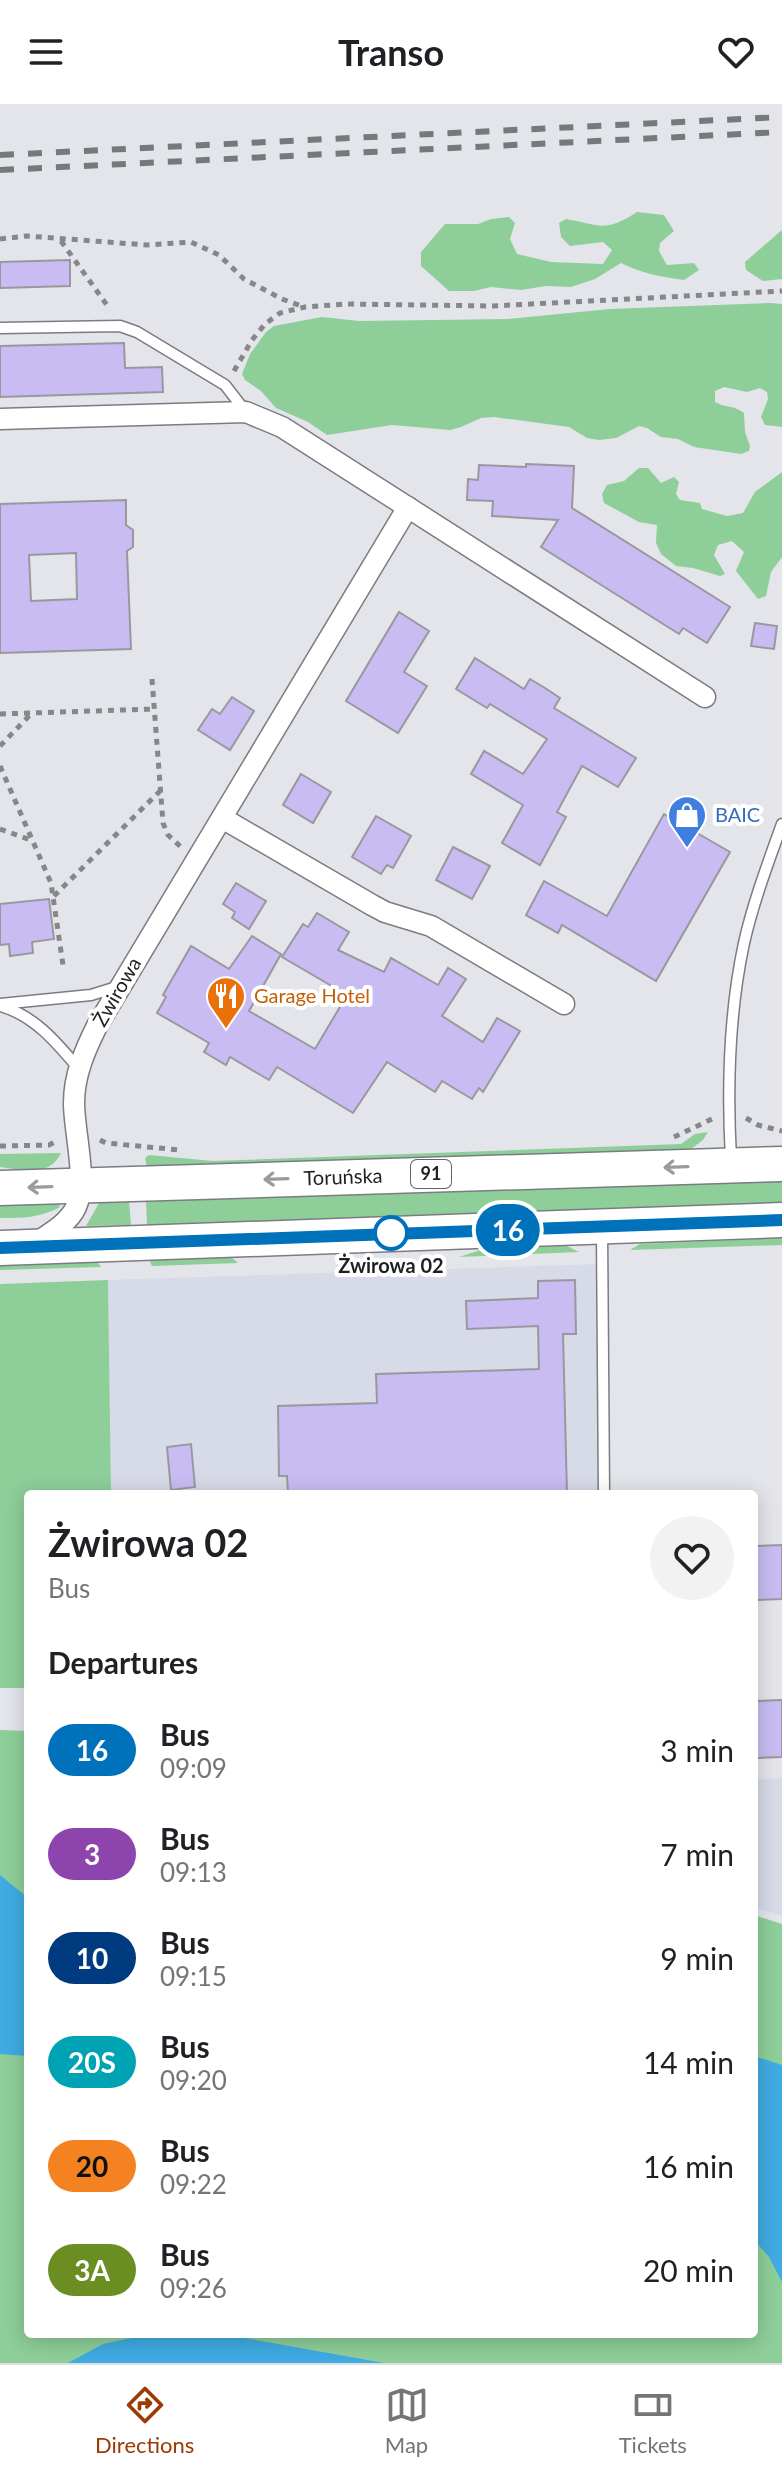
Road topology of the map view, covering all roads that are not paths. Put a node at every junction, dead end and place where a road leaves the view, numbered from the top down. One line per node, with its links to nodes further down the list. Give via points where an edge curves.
1 (0, 328): 2 (lane, via 120,326 225,385)
2 (246, 412): 3 (street); 4 (street, via 282,427)
3 (0, 419)
4 (408, 507): 5 (street); 6 (street, Żwirowa)
5 (705, 697)
6 (222, 818): 8 (street, Żwirowa); 9 (street, via 385,912 431,926)
7 (782, 824): 13 (lane, via 744,940 738,977 730,1072)
8 (120, 986): 10 (lane, via 91,995); 11 (street, Żwirowa)
9 (564, 1004)
10 (0, 1005): 11 (lane, via 37,1025)
11 (79, 1069): 14 (street, Żwirowa, via 74,1101)
12 (782, 1164): 13 (main road, Toruńska / 91)
13 (731, 1165): 14 (main road, Toruńska / 91, one-way to 14)
14 (81, 1185): 15 (main road, Toruńska / 91, one-way to 15); 18 (street, via 65,1223)
15 (0, 1188)
16 (782, 1220): 17 (main road)
17 (602, 1226): 18 (main road); 19 (lane)
18 (15, 1248)
19 (604, 1490)

